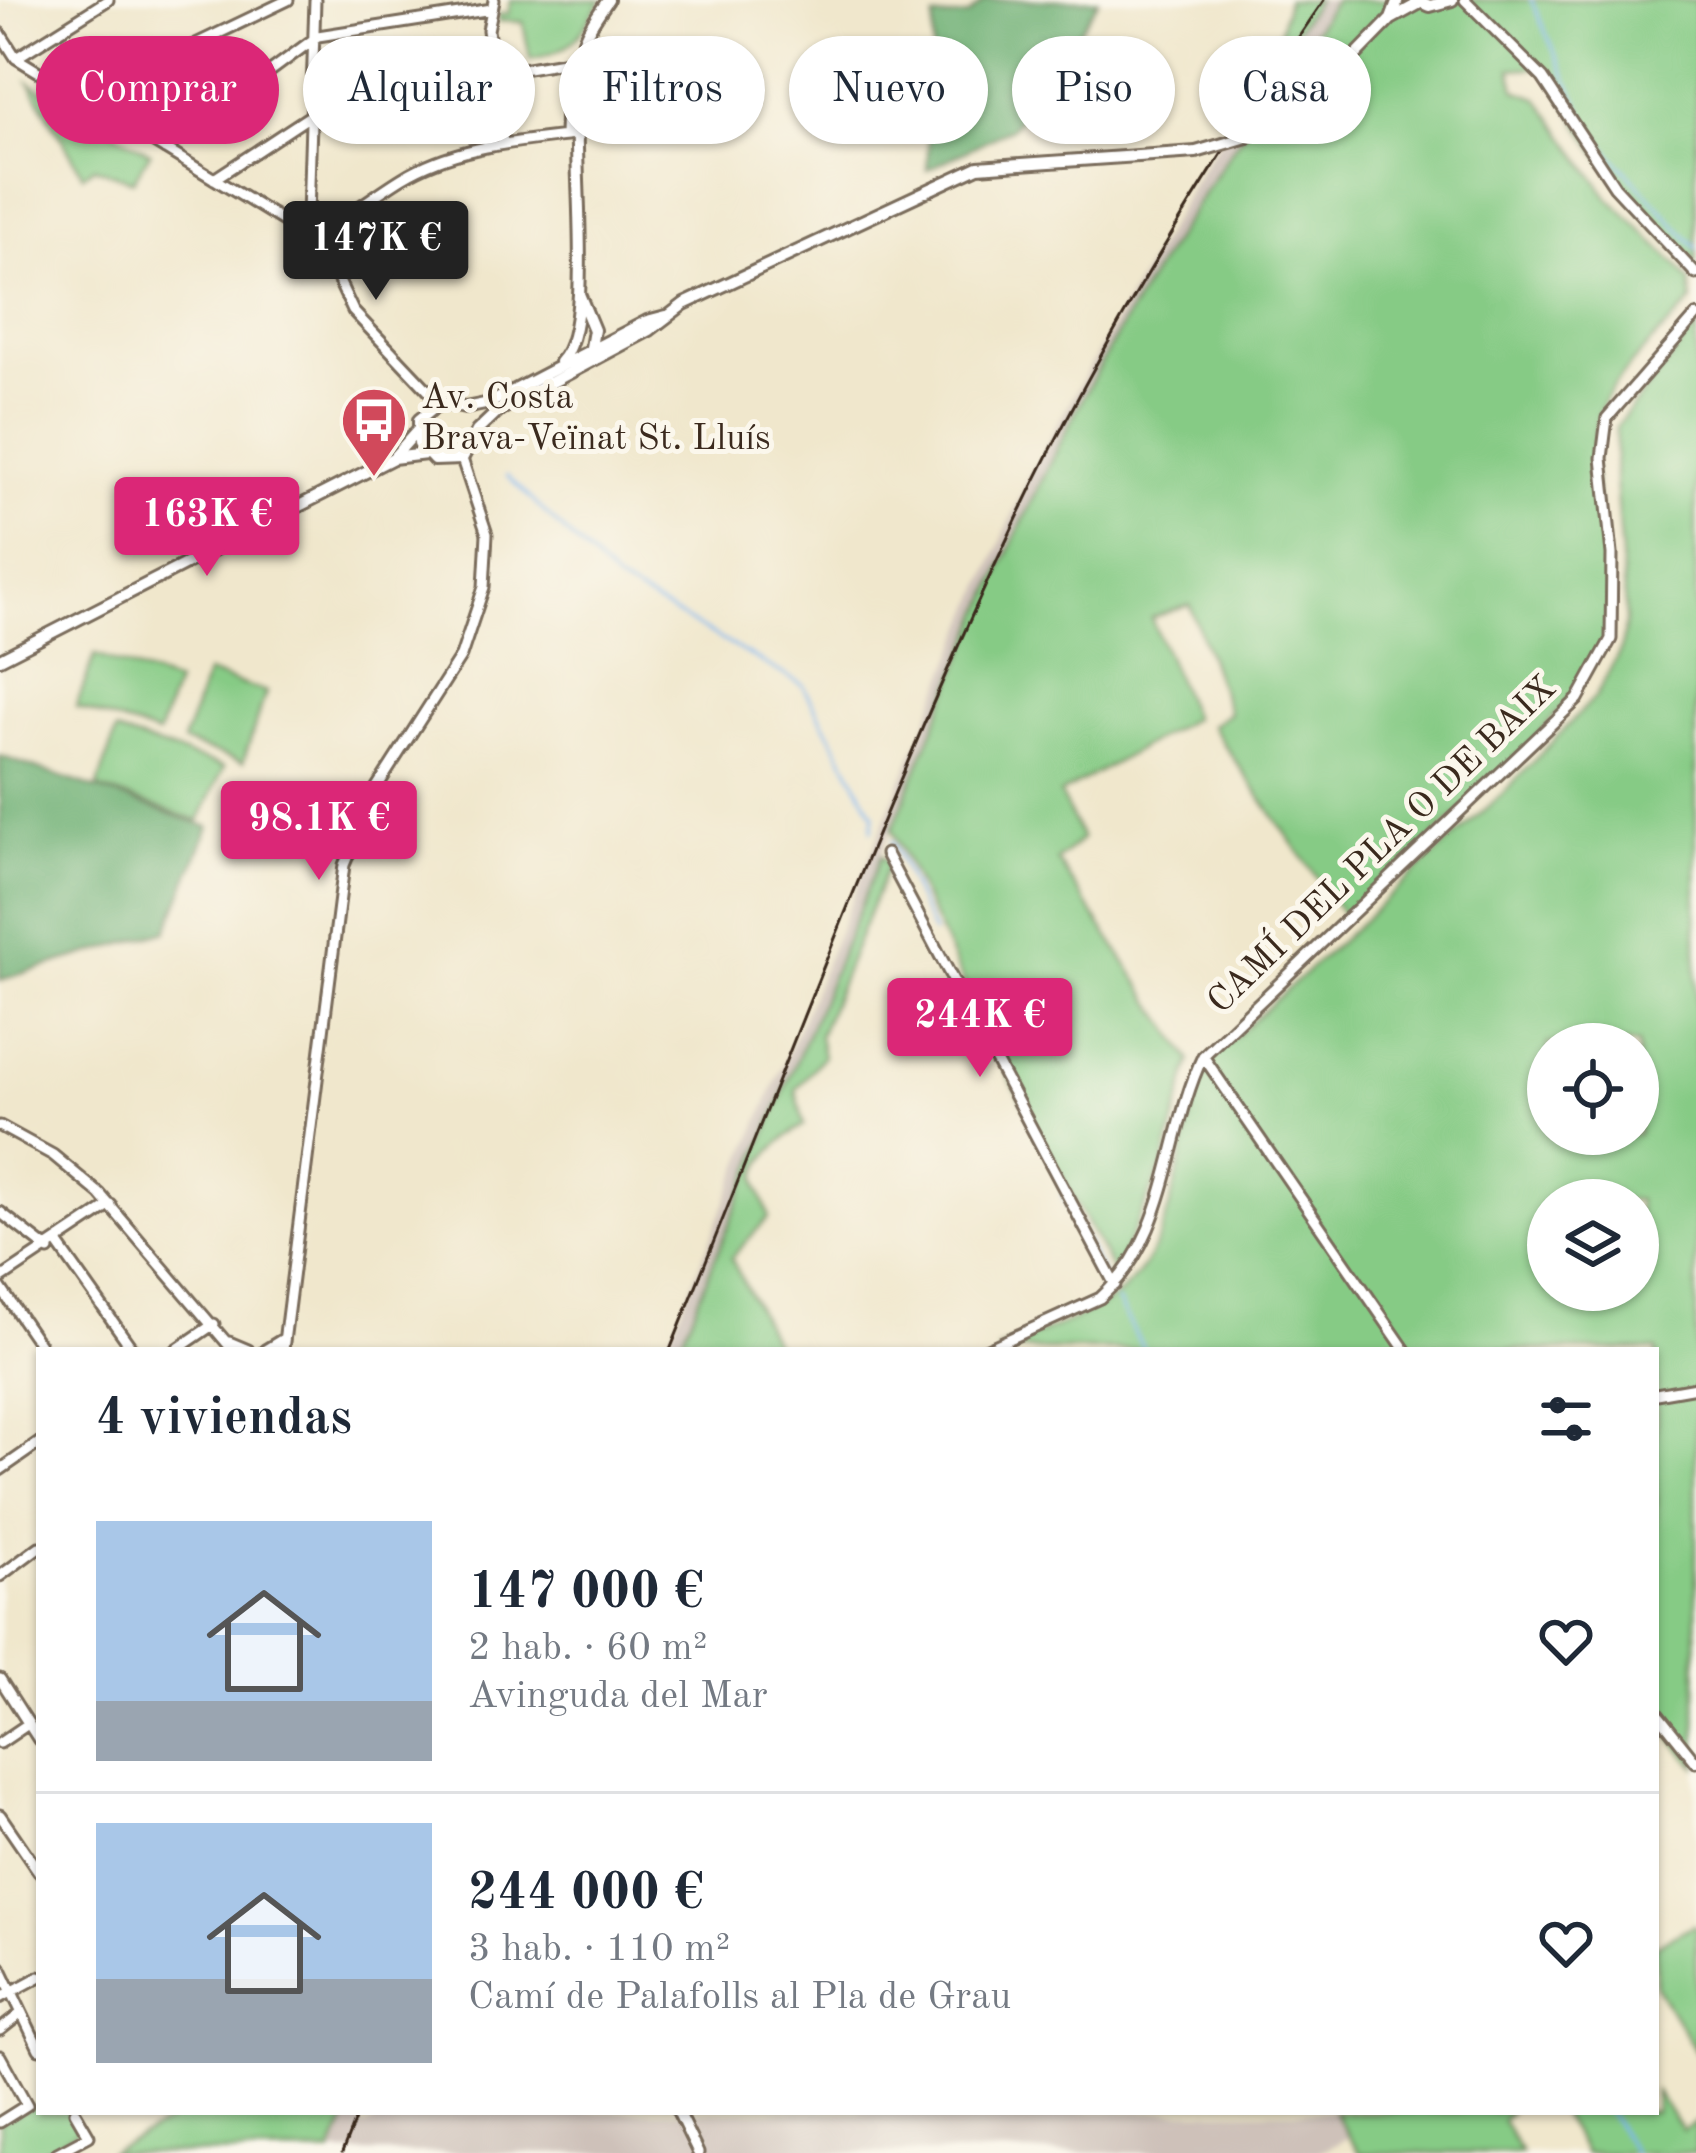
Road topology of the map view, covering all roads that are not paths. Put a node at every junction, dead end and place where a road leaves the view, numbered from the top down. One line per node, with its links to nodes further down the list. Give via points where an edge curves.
1 (108, 0): 17 (street)
2 (288, 0): 12 (street)
3 (316, 0): 13 (street)
4 (608, 0): 15 (street)
5 (1398, 0): 10 (street)
6 (1452, 0): 8 (street)
7 (1465, 0): 27 (street, via 1532,65 1615,187)
8 (1418, 2): 10 (street)
9 (493, 4): 13 (street); 14 (street)
10 (1391, 19): 29 (street, bridge, via 1247,137 1196,152 978,167)
11 (0, 32): 17 (street)
12 (213, 36)
13 (318, 36)
14 (489, 36)
15 (585, 36)
16 (303, 47): 24 (street)
17 (16, 58): 18 (street)
18 (36, 70)
19 (303, 117): 25 (street)
20 (157, 144): 24 (street)
21 (311, 144): 26 (street, via 308,215)
22 (499, 144): 26 (street, via 404,176)
23 (570, 144): 28 (street)
24 (165, 149): 25 (street)
25 (214, 179): 26 (street)
26 (316, 236): 37 (street, via 353,311)
27 (1696, 274)
28 (579, 294): 31 (street); 34 (street)
29 (666, 316): 32 (street); 33 (street)
30 (1696, 316): 49 (street, CAMÍ DEL PLA O DE BAIX, via 1606,418 1611,638 1578,699)
31 (591, 322): 32 (street); 35 (street)
32 (625, 332): 35 (street)
33 (645, 332): 35 (street); 38 (street)
34 (575, 338): 35 (street); 36 (street)
35 (592, 349): 36 (street); 38 (street)
36 (554, 369): 40 (street)
37 (418, 382): 39 (street); 41 (street)
38 (550, 383): 42 (street)
39 (440, 403): 40 (street); 41 (street)
40 (465, 408): 42 (street)
41 (426, 411): 43 (street)
42 (477, 430): 46 (street)
43 (417, 431): 44 (street); 45 (street)
44 (426, 454): 45 (street); 46 (street, via 444,463)
45 (393, 458): 47 (street)
46 (462, 459): 57 (street, via 487,534 484,587 461,656 377,787 344,866)
47 (0, 659)
48 (886, 854): 55 (street)
49 (1203, 1055): 55 (street, CAMÍ DEL PLA O DE BAIX, via 1161,1199); 63 (street)
50 (0, 1126): 51 (street, via 53,1155)
51 (111, 1204): 53 (street); 56 (street)
52 (0, 1212): 53 (street)
53 (53, 1247): 54 (street); 60 (street)
54 (0, 1283): 59 (street)
55 (1115, 1285): 62 (street, CAMÍ DEL PLA O DE BAIX)
56 (214, 1324): 58 (street); 61 (street)
57 (283, 1345)
58 (231, 1346)
59 (41, 1347)
60 (131, 1347)
61 (180, 1347)
62 (992, 1347)
63 (1403, 1347)
64 (1696, 1388): 65 (street)
65 (1659, 1394)
66 (36, 1445): 67 (street)
67 (0, 1470)
68 (36, 1549): 69 (street)
69 (0, 1576)
70 (0, 1679): 72 (street)
71 (1659, 1716): 75 (street)
72 (28, 1724): 73 (street); 74 (street)
73 (36, 1736)
74 (0, 1743)
75 (1696, 1762)
76 (0, 1815): 77 (street)
77 (36, 1868)
78 (0, 1966): 80 (street)
79 (36, 1979): 80 (street)
80 (12, 1991): 81 (street); 82 (street)
81 (0, 1998)
82 (19, 2015): 83 (street); 84 (street)
83 (0, 2030)
84 (36, 2044)
85 (0, 2056): 88 (street, via 27,2104)
86 (77, 2115): 89 (street, via 89,2136)
87 (679, 2115): 90 (street)
88 (1, 2119)
89 (57, 2153)
90 (698, 2153)

